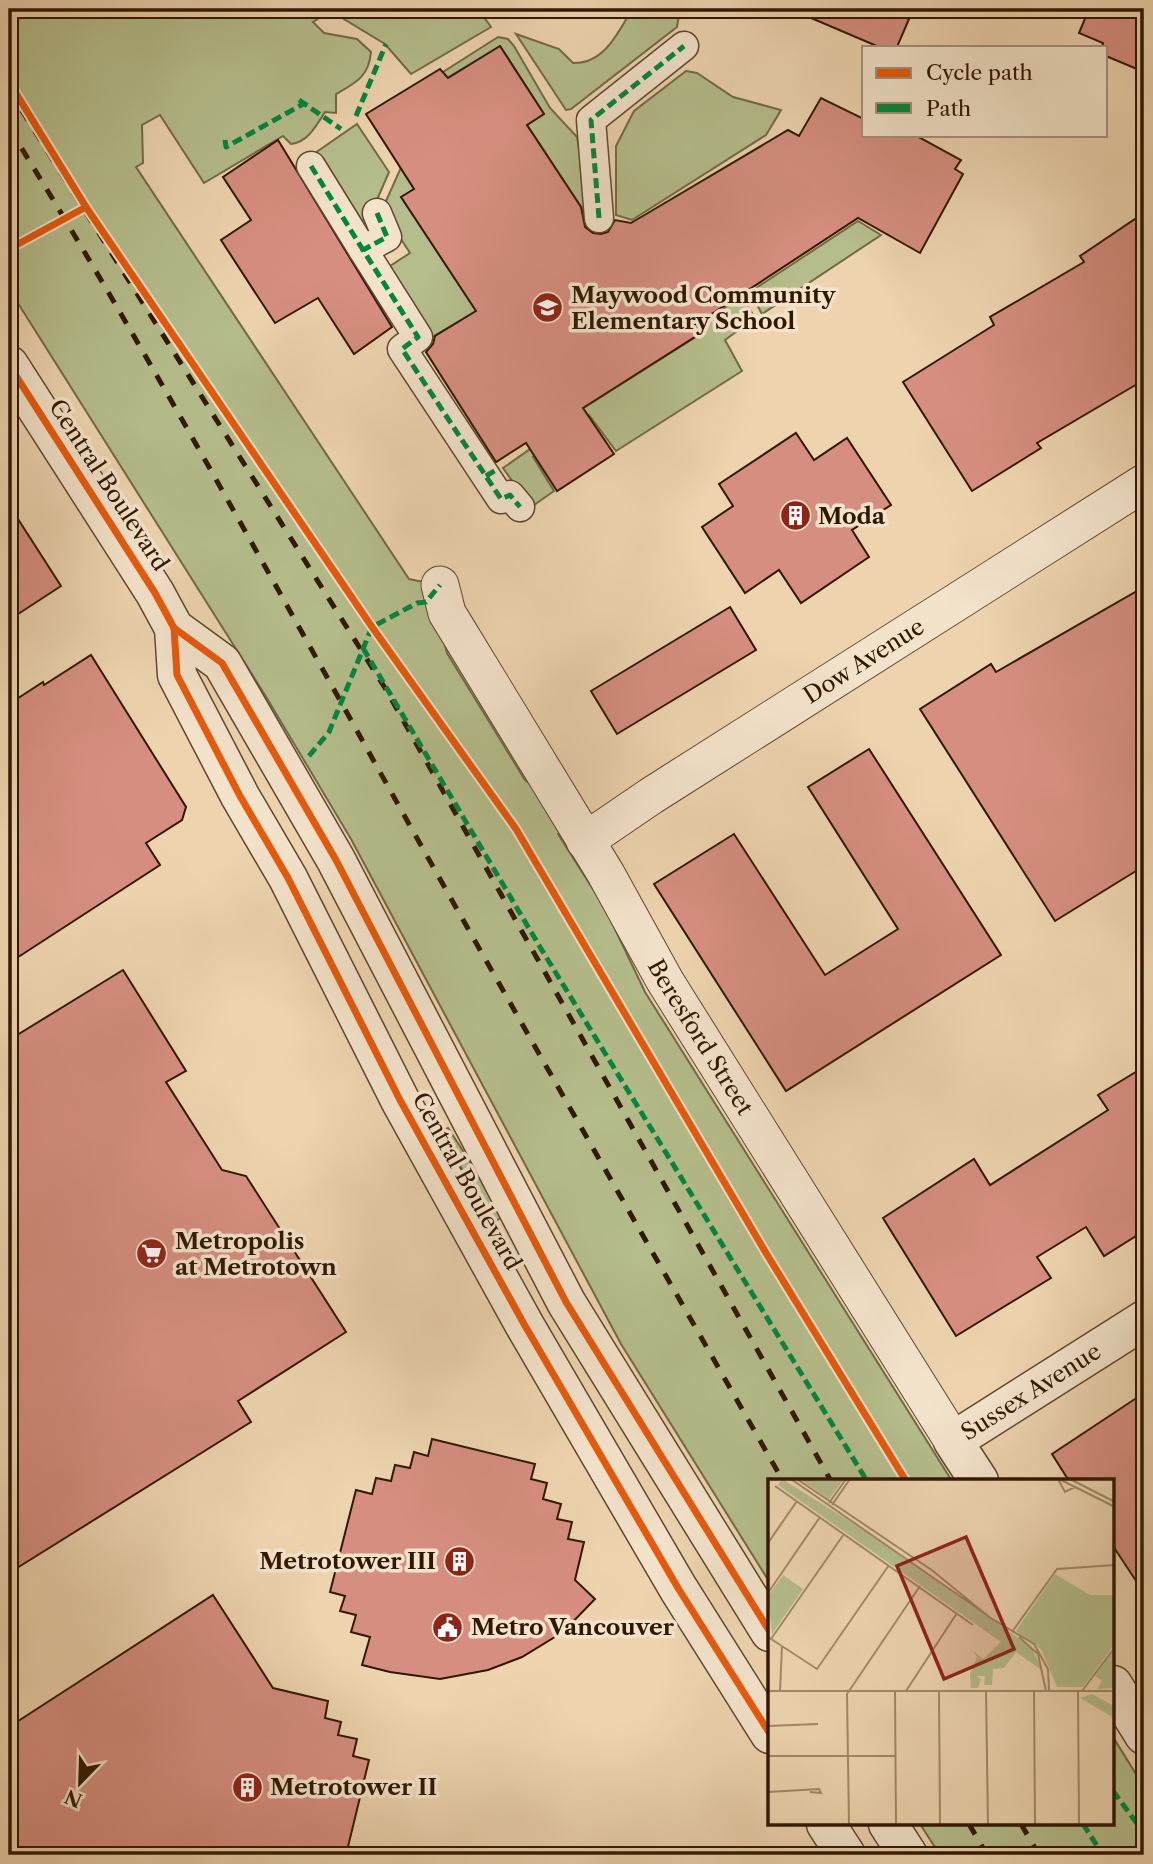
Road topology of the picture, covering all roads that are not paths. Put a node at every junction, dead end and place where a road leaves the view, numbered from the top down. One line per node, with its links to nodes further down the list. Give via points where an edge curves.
1 (684, 46): 4 (street, via 591,120)
2 (311, 166): 5 (street)
3 (377, 213): 5 (street, via 387,237)
4 (599, 218)
5 (363, 250): 8 (street, via 418,337 402,349 493,472 501,499 510,495)
6 (9, 365): 10 (street, Central Boulevard)
7 (1144, 483): 11 (street, Dow Avenue)
8 (520, 507)
9 (440, 585): 11 (street, Beresford Street, via 447,613)
10 (174, 628): 15 (street, Central Boulevard, via 222,663 336,860 566,1302); 17 (street, Central Boulevard, via 177,675 288,878 400,1100 678,1588)
11 (585, 841): 13 (street, Beresford Street, via 673,993)
12 (1144, 1320): 13 (street, Sussex Avenue)
13 (953, 1441): 14 (street, Beresford Street)
14 (978, 1479)
15 (768, 1629)
16 (1114, 1687): 18 (street)
17 (768, 1731)
18 (1144, 1735)
19 (827, 1826): 21 (street)
20 (889, 1826): 22 (street)
21 (846, 1855)
22 (908, 1855)

